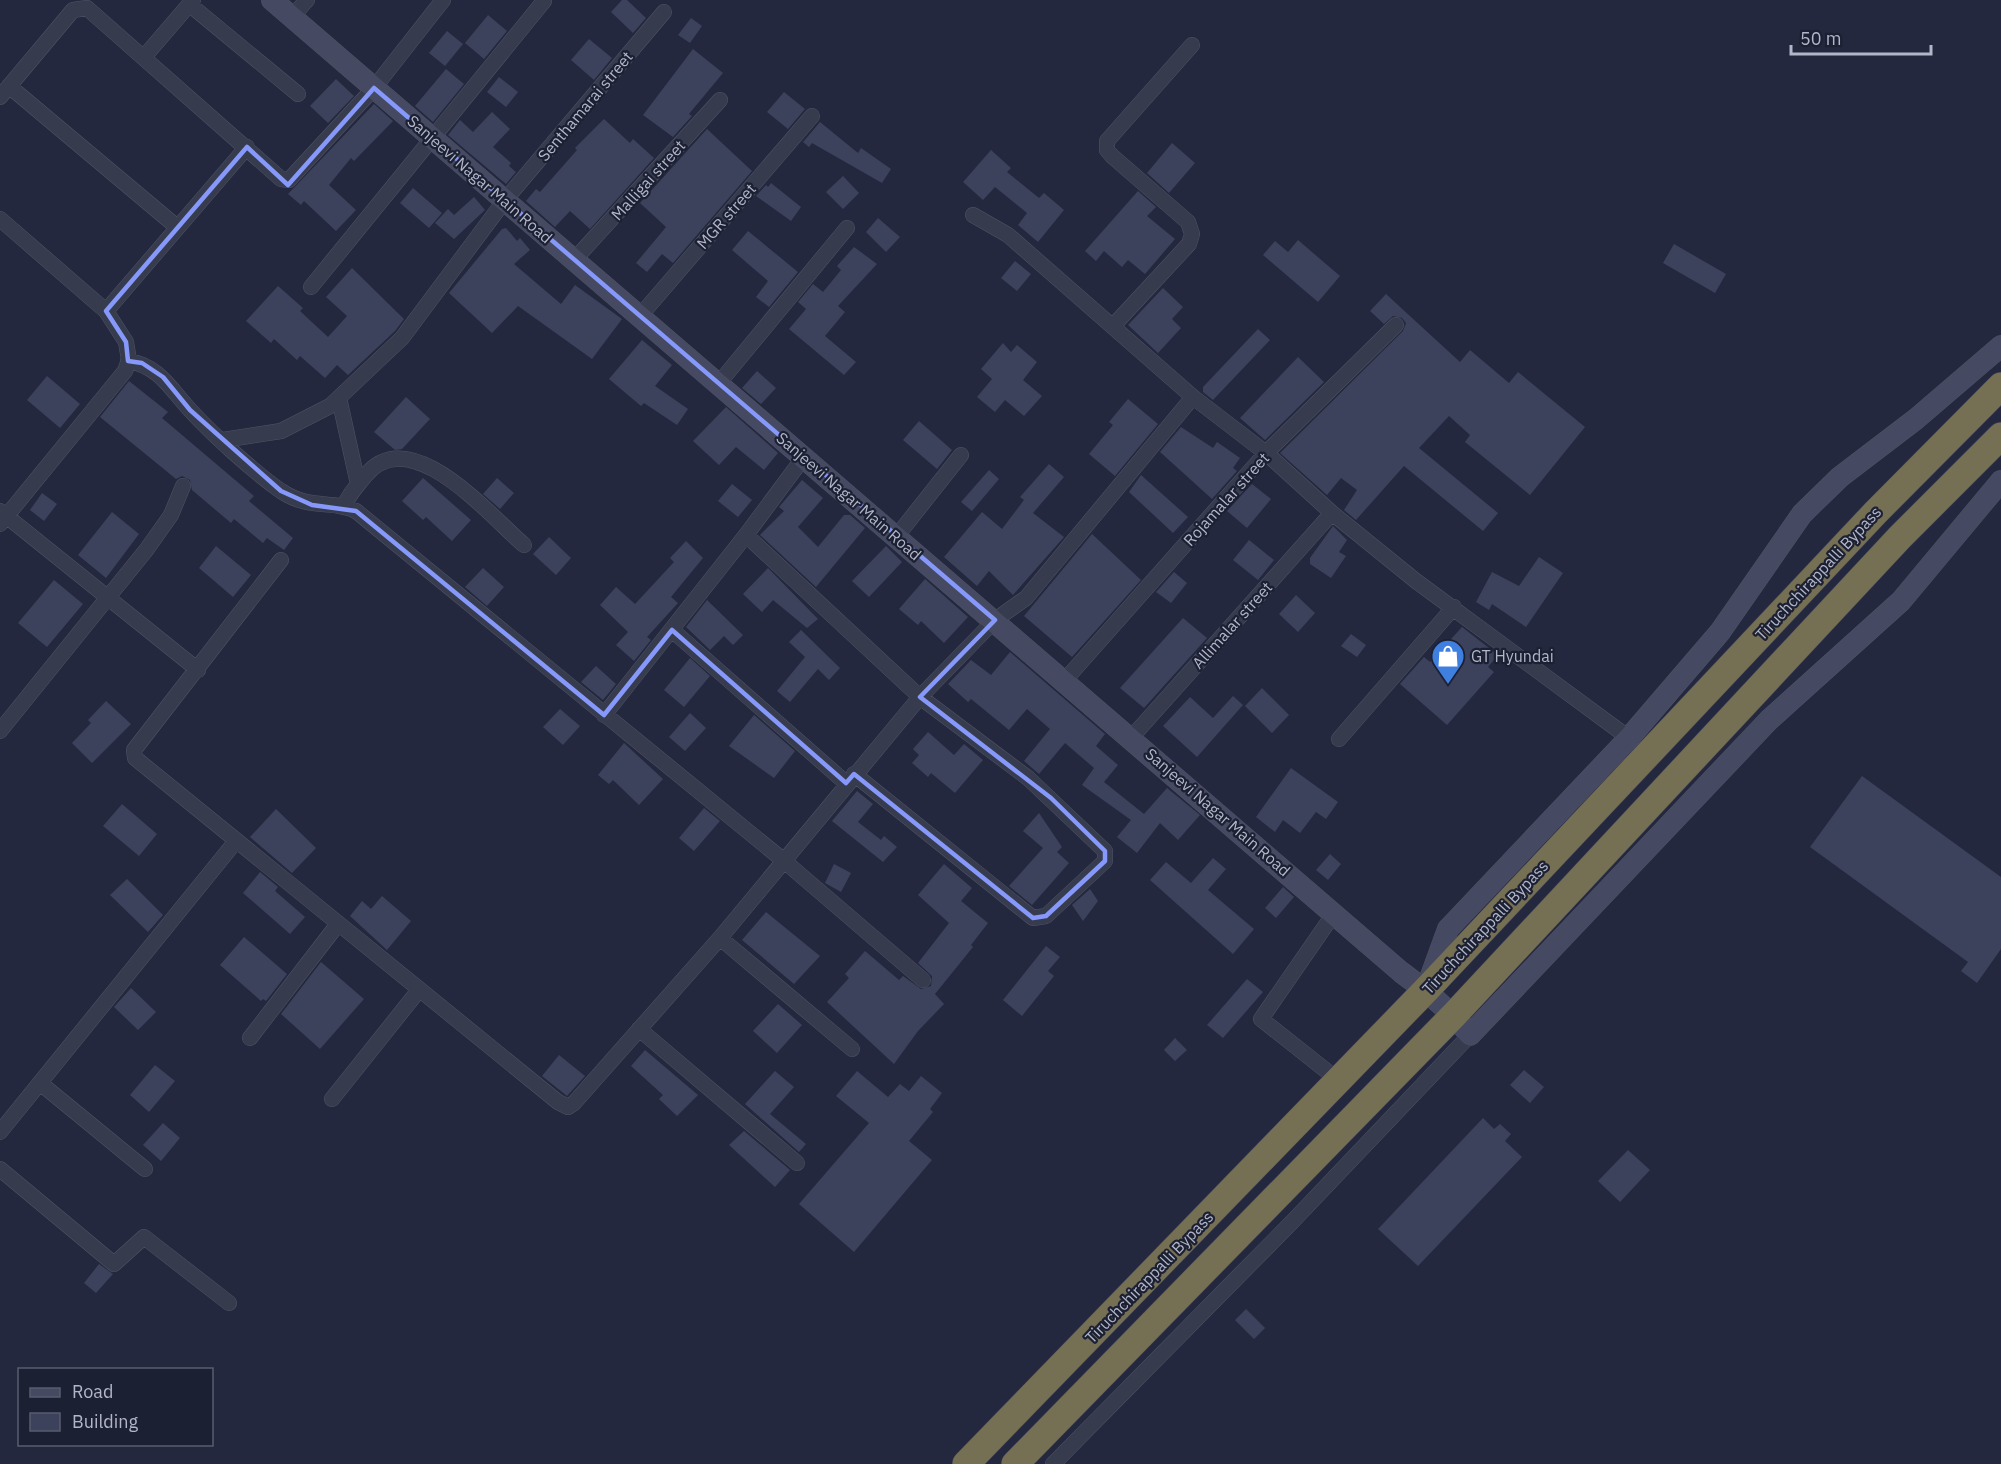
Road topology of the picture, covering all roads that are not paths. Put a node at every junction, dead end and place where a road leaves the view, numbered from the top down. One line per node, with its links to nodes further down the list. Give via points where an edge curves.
1 (272, 0): 8 (main road, Sanjeevi Nagar Main Road)
2 (307, 0): 8 (street)
3 (443, 0): 11 (street)
4 (544, 1): 16 (street)
5 (191, 2): 10 (street); 13 (street)
6 (68, 5): 10 (street, via 92,11); 12 (street)
7 (664, 12): 18 (street, Senthamarai street)
8 (292, 17): 11 (main road, Sanjeevi Nagar Main Road)
9 (1192, 45): 28 (street, via 1107,141 1112,156 1188,222 1192,234 1189,244)
10 (144, 57): 17 (street)
11 (375, 88): 16 (main road, Sanjeevi Nagar Main Road); 17 (street, via 291,180 281,179)
12 (5, 92): 21 (street)
13 (298, 94)
14 (720, 100): 23 (street, Malligai street)
15 (812, 116): 26 (street, MGR street)
16 (432, 137): 18 (main road, Sanjeevi Nagar Main Road); 24 (street)
17 (247, 147): 21 (street)
18 (505, 200): 23 (main road, Sanjeevi Nagar Main Road); 34 (street, Senthamarai street, via 402,338)
19 (972, 215): 28 (street, via 1008,235)
20 (0, 219): 25 (street)
21 (177, 227): 25 (street)
22 (847, 228): 31 (street)
23 (575, 260): 26 (main road, Sanjeevi Nagar Main Road)
24 (311, 287)
25 (106, 311): 30 (street, via 126,342)
26 (640, 316): 31 (main road, Sanjeevi Nagar Main Road)
27 (1396, 325): 37 (street, Rojamalar street)
28 (1113, 326): 33 (street)
29 (2001, 346): 60 (main road, via 1840,477 1802,514 1720,632)
30 (128, 361): 36 (street, via 142,363 163,377 190,410); 45 (street, via 125,371)
31 (718, 383): 39 (main road, Sanjeevi Nagar Main Road)
32 (2001, 386): 70 (highway, Tiruchchirappalli Bypass, via 1844,545)
33 (1193, 397): 37 (street); 52 (street, via 1026,598)
34 (339, 398): 36 (street, Senthamarai street, via 281,431); 41 (street)
35 (2001, 436): 71 (highway, via 1900,537)
36 (223, 440): 43 (street, via 298,501)
37 (1266, 453): 44 (street); 55 (street, Rojamalar street)
38 (961, 454): 47 (street)
39 (804, 457): 46 (street); 47 (main road, Sanjeevi Nagar Main Road)
40 (2001, 481): 71 (main road, via 1901,602 1769,720)
41 (358, 484): 43 (street); 48 (street, via 372,467 389,459 406,458 429,466)
42 (183, 486): 50 (street, via 171,515)
43 (344, 507): 57 (street, via 356,511)
44 (1332, 513): 51 (street); 59 (street, Allimalar street)
45 (2, 517): 50 (street)
46 (746, 535): 53 (street); 56 (street)
47 (896, 537): 52 (main road, Sanjeevi Nagar Main Road)
48 (524, 545)
49 (281, 560): 54 (street)
50 (109, 599): 54 (street); 58 (street)
51 (1454, 607): 60 (street); 61 (street)
52 (995, 620): 55 (main road, Sanjeevi Nagar Main Road); 56 (street)
53 (672, 630): 57 (street); 62 (street)
54 (198, 670): 63 (street, via 133,754)
55 (1065, 680): 59 (main road, Sanjeevi Nagar Main Road)
56 (920, 697): 62 (street); 62 (street, via 1052,798 1105,851 1105,861 1046,916 1033,918)
57 (604, 715): 64 (street)
58 (0, 731)
59 (1131, 738): 65 (main road, Sanjeevi Nagar Main Road)
60 (1629, 738): 70 (main road, via 1448,929)
61 (1339, 739)
62 (850, 778): 64 (street)
63 (236, 841): 66 (street); 76 (street)
64 (783, 860): 67 (street); 68 (street)
65 (1335, 912): 70 (main road, Sanjeevi Nagar Main Road); 75 (street, via 1261,1019)
66 (338, 924): 69 (street); 73 (street)
67 (720, 938): 72 (street); 74 (street)
68 (923, 980)
69 (419, 990): 72 (street, via 568,1107); 77 (street)
70 (1426, 990): 71 (main road, Sanjeevi Nagar Main Road); 75 (highway, Tiruchchirappalli Bypass)
71 (1462, 1025): 84 (highway); 85 (street, via 1293,1221)
72 (639, 1029): 79 (street)
73 (250, 1038)
74 (852, 1049)
75 (1338, 1080): 83 (highway, Tiruchchirappalli Bypass)
76 (40, 1083): 78 (street); 81 (street)
77 (332, 1099)
78 (0, 1132)
79 (797, 1163)
80 (0, 1169): 82 (street, via 114,1264 144,1237)
81 (145, 1169)
82 (230, 1303)
83 (966, 1464)
84 (1015, 1464)
85 (1053, 1464)

